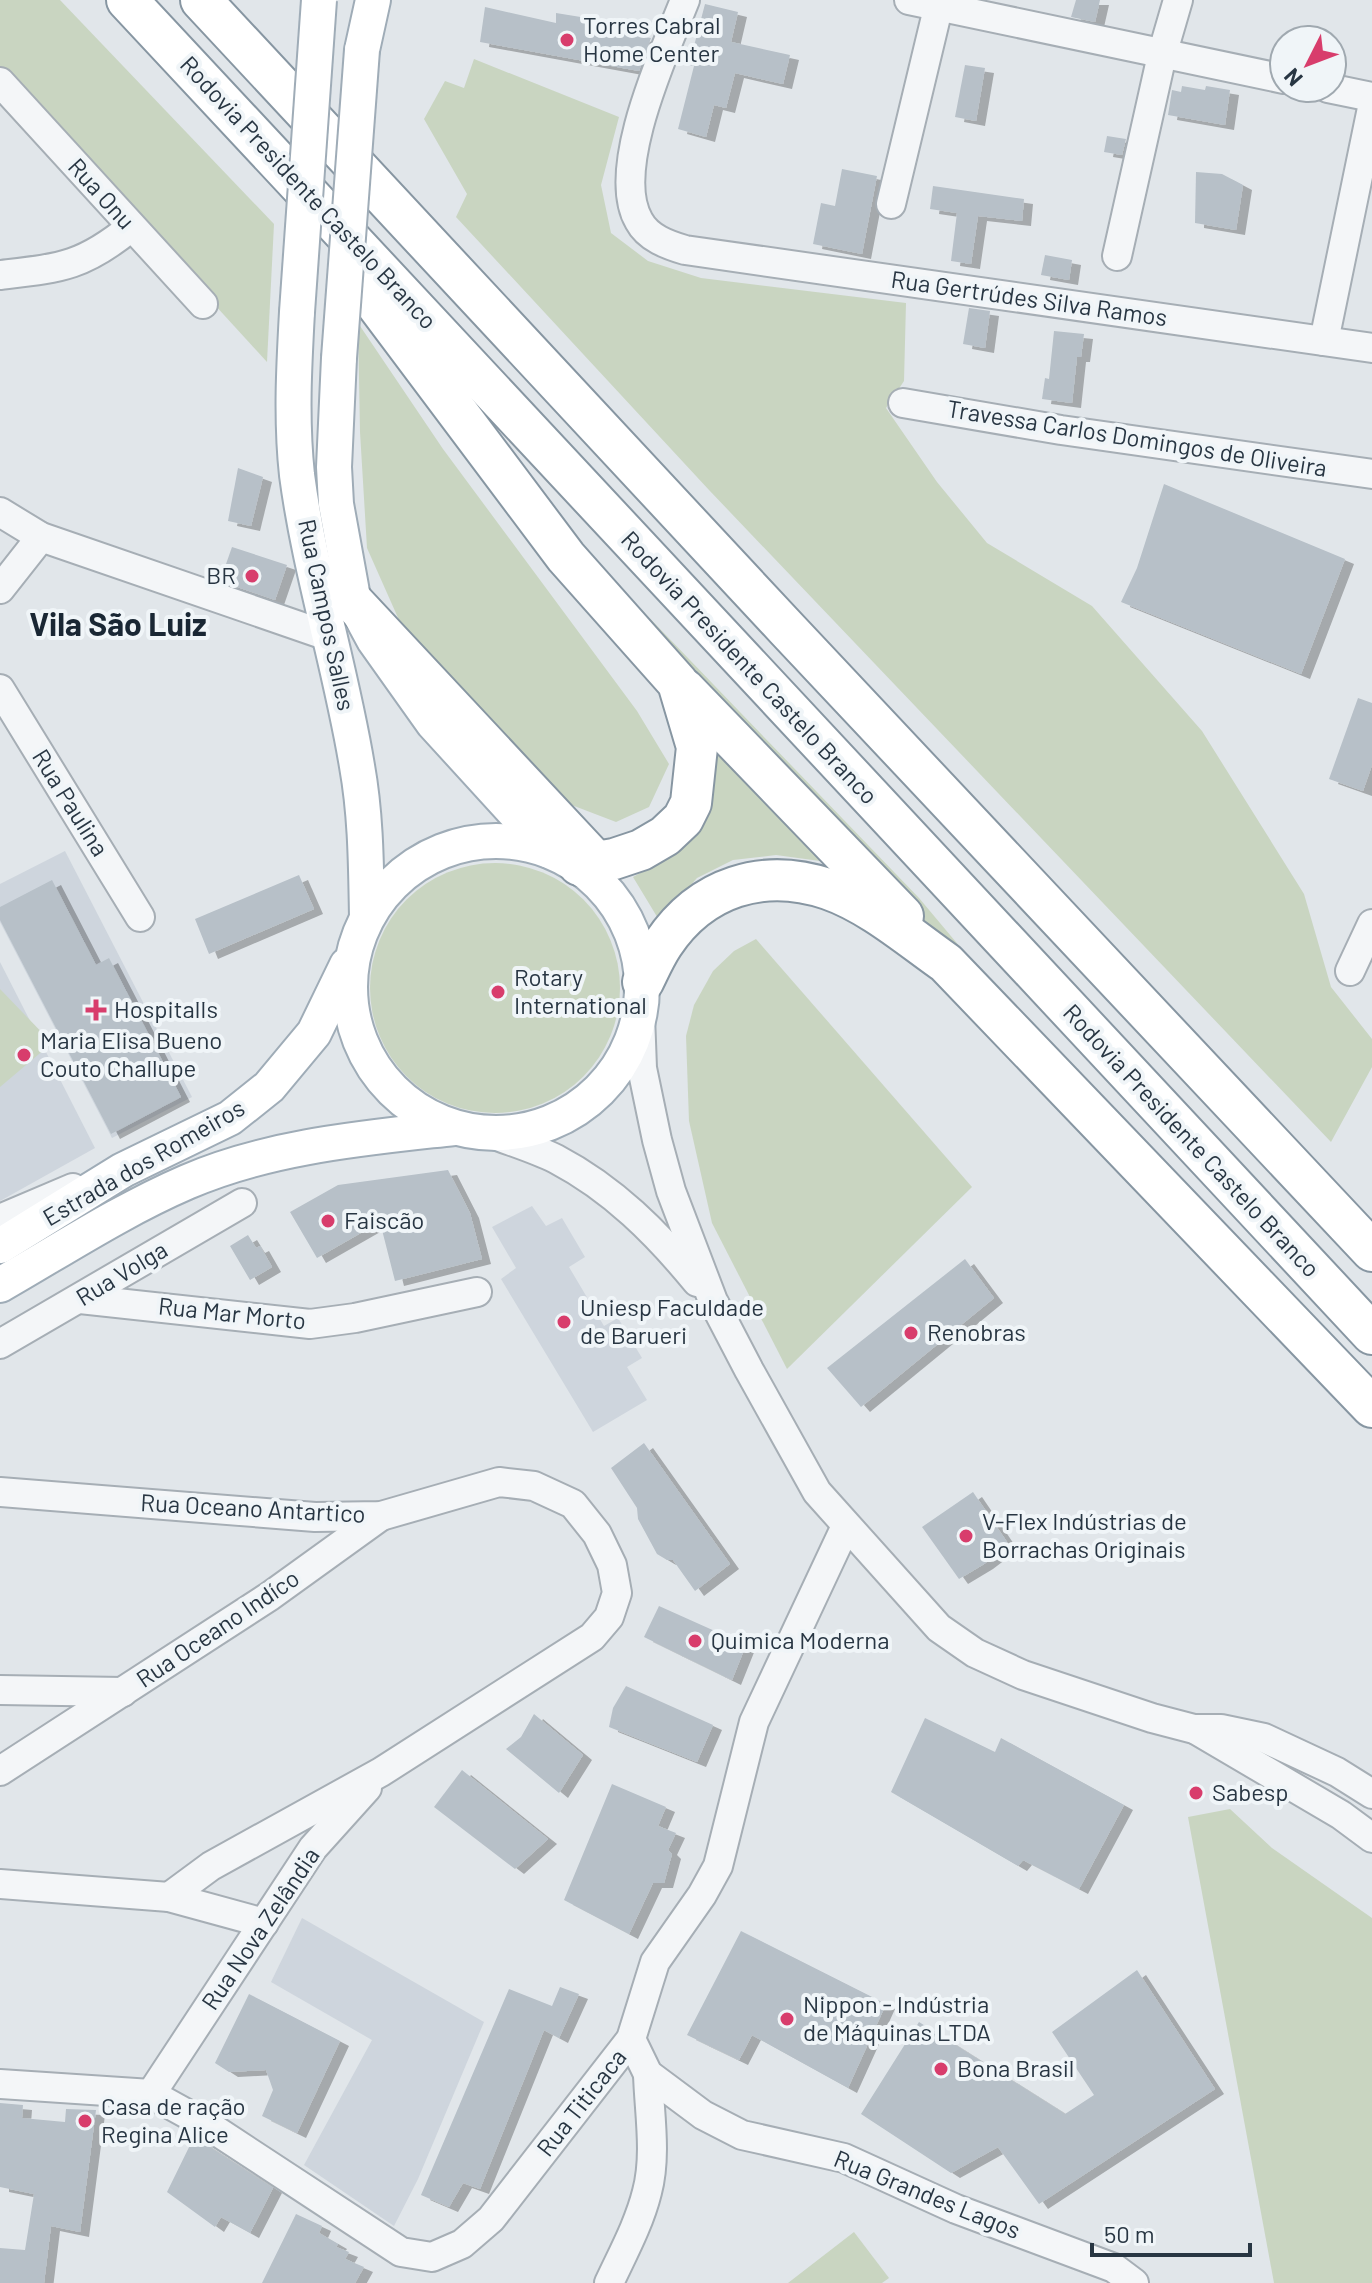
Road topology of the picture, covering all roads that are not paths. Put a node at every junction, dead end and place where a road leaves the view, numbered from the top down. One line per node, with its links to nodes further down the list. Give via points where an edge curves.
1 (127, 0): 14 (highway, Rodovia Presidente Castelo Branco)
2 (201, 0): 46 (highway)
3 (319, 0): 29 (main road, Rua Campos Salles, bridge, via 292,396 302,506)
4 (373, 0): 28 (main road, Rua Campos Salles, bridge, via 362,50 334,467)
5 (685, 0): 21 (street, Rua Gertrúdes Silva Ramos, via 633,151 633,207 639,222 665,244)
6 (909, 0): 8 (street)
7 (1178, 0): 9 (street)
8 (938, 3): 9 (street); 16 (street)
9 (1162, 55): 10 (street); 18 (street)
10 (1268, 76)
11 (0, 82): 17 (street, Rua Onu)
12 (1348, 92): 13 (street)
13 (1372, 97)
14 (229, 107): 30 (highway, via 566,557); 51 (highway, Rodovia Presidente Castelo Branco)
15 (1372, 108): 21 (street)
16 (891, 204)
17 (130, 228): 19 (street, via 81,262); 20 (street, Rua Onu)
18 (1117, 256)
19 (0, 275)
20 (203, 304)
21 (1324, 341): 22 (street, Rua Gertrúdes Silva Ramos)
22 (1372, 348)
23 (903, 403): 24 (street, Travessa Carlos Domingos de Oliveira)
24 (1372, 474)
25 (0, 512): 26 (street)
26 (41, 537): 27 (street); 29 (street)
27 (0, 589)
28 (354, 603): 32 (highway)
29 (328, 636): 34 (main road, Rua Campos Salles, via 359,780)
30 (678, 683): 32 (highway, via 697,747 691,803 683,819 641,850); 37 (highway)
31 (0, 689): 33 (street, Rua Paulina)
32 (575, 860): 34 (main road, via 519,843 463,844 407,870); 39 (main road, via 625,918 639,956)
33 (140, 917)
34 (367, 917): 36 (main road)
35 (1372, 924): 38 (street)
36 (354, 950): 40 (main road, via 351,1006 369,1059 405,1102); 42 (main road, Estrada dos Romeiros, via 314,1033 269,1087 214,1128)
37 (946, 963): 39 (highway, via 873,912 829,889 790,879 752,880 719,893 685,916 663,944); 53 (highway)
38 (1350, 971)
39 (642, 998): 41 (main road, via 625,1057 599,1092 550,1124); 50 (street, via 642,1068 657,1140)
40 (455, 1128): 41 (main road); 47 (main road, Estrada dos Romeiros, via 298,1150 187,1181)
41 (492, 1134): 50 (street, via 555,1159 633,1211)
42 (123, 1170): 44 (street); 45 (main road, Estrada dos Romeiros)
43 (242, 1203): 49 (street, Rua Volga)
44 (0, 1219)
45 (0, 1246)
46 (1372, 1251)
47 (0, 1285)
48 (477, 1292): 49 (street, Rua Mar Morto, via 310,1324)
49 (80, 1299): 52 (street, Rua Volga)
50 (713, 1301): 56 (street, via 817,1492)
51 (1372, 1334)
52 (0, 1344)
53 (1372, 1407)
54 (0, 1492): 55 (street, Rua Oceano Antartico, via 315,1517)
55 (381, 1516): 59 (street, Rua Oceano Indíco); 63 (street, Rua Oceano Antartico, via 499,1482 534,1486 573,1504 597,1534 612,1565 617,1593 609,1617 592,1637)
56 (846, 1526): 60 (street, via 939,1628 975,1653 1061,1689); 69 (street, Rua Titicaca, via 754,1722 718,1866 655,1962)
57 (0, 1690): 58 (street)
58 (28, 1692): 59 (street); 61 (street, via 49,1719)
59 (124, 1692): 61 (street, Rua Oceano Indíco)
60 (1194, 1729): 64 (street, via 1264,1738); 65 (street)
61 (51, 1736): 62 (street, Rua Oceano Indíco)
62 (0, 1771)
63 (381, 1772): 67 (street, via 211,1866); 68 (street, Rua Nova Zelândia, via 313,1848)
64 (1372, 1794)
65 (1372, 1838)
66 (0, 1884): 67 (street)
67 (169, 1897): 68 (street)
68 (264, 1923): 72 (street, Rua Nova Zelândia)
69 (631, 2039): 70 (street, Rua Grandes Lagos); 72 (street, Rua Titicaca, via 491,2219 462,2244 432,2257 401,2252)
70 (648, 2074): 73 (street, Rua Grandes Lagos, via 703,2115 742,2135 844,2158); 74 (street, via 648,2191)
71 (0, 2084): 72 (street)
72 (151, 2094)
73 (1124, 2275)
74 (609, 2283)

